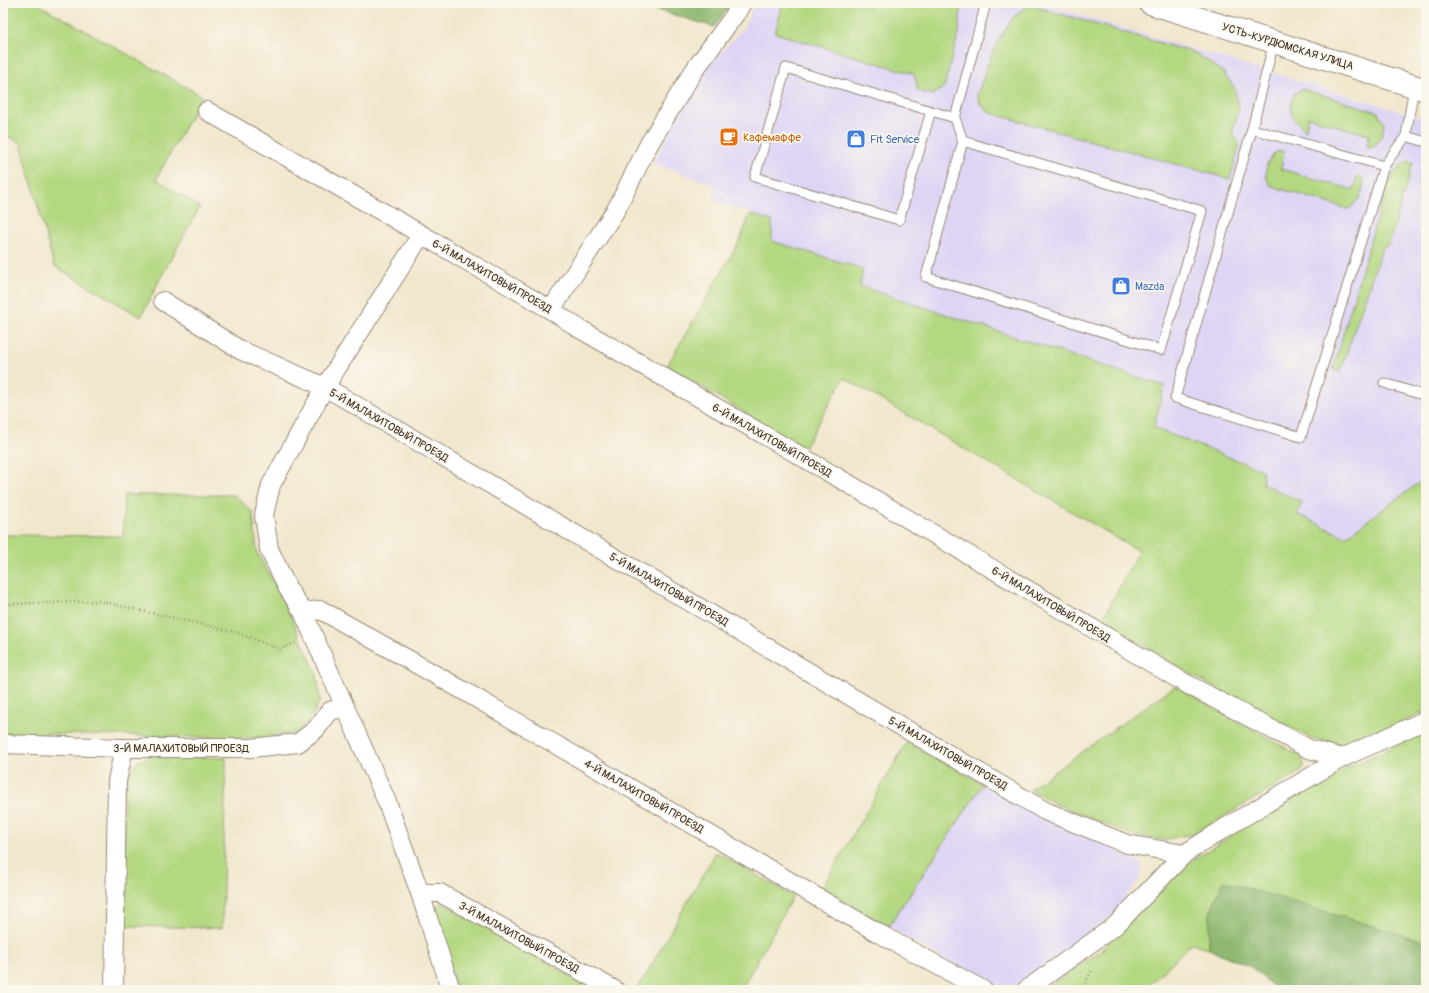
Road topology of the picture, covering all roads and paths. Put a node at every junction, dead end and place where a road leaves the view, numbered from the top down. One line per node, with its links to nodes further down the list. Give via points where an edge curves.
1 (742, 3): 16 (street, via 693,72 649,144 617,208)
2 (986, 3): 8 (lane)
3 (1150, 3): 4 (main road, УСТЬ-КУРДЮМСКАЯ УЛИЦА)
4 (1274, 42): 5 (main road, УСТЬ-КУРДЮМСКАЯ УЛИЦА); 9 (lane)
5 (1420, 88): 10 (lane)
6 (207, 111): 14 (street, 6-Й МАЛАХИТОВЫЙ ПРОЕЗД)
7 (931, 111): 7 (lane, via 786,68 755,177 899,220); 8 (lane)
8 (955, 118): 11 (lane)
9 (1252, 129): 13 (lane); 13 (lane, via 1174,398 1301,437)
10 (1406, 136): 12 (lane); 13 (lane)
11 (963, 141): 11 (lane, via 926,277 1161,350 1202,211)
12 (1426, 142)
13 (1384, 166)
14 (421, 235): 16 (street, 6-Й МАЛАХИТОВЫЙ ПРОЕЗД); 18 (street)
15 (163, 301): 18 (street, 5-Й МАЛАХИТОВЫЙ ПРОЕЗД, via 240,350)
16 (551, 310): 27 (street, 6-Й МАЛАХИТОВЫЙ ПРОЕЗД, via 1185,683 1309,749)
17 (1384, 383): 19 (lane)
18 (325, 387): 21 (street, via 271,485 264,515 269,549 287,587); 28 (street, 5-Й МАЛАХИТОВЫЙ ПРОЕЗД, via 1045,811 1127,844)
19 (1426, 396)
20 (3, 601): 22 (path, via 8,604 99,601 235,632 280,649)
21 (303, 612): 22 (street); 33 (street, 4-Й МАЛАХИТОВЫЙ ПРОЕЗД, via 320,610 464,691 880,934)
22 (312, 632): 23 (street)
23 (345, 707): 26 (street, 3-Й МАЛАХИТОВЫЙ ПРОЕЗД, via 330,711 316,729 298,743 250,748); 29 (street, via 387,802)
24 (1426, 720): 27 (street)
25 (3, 744): 26 (street, 3-Й МАЛАХИТОВЫЙ ПРОЕЗД)
26 (124, 748): 30 (street, via 117,781)
27 (1342, 758): 28 (street)
28 (1184, 854): 34 (street, via 1116,925)
29 (420, 894): 31 (street); 32 (street, 3-Й МАЛАХИТОВЫЙ ПРОЕЗД, via 440,893)
30 (114, 990)
31 (451, 990)
32 (615, 990)
33 (983, 990)
34 (1026, 990)

